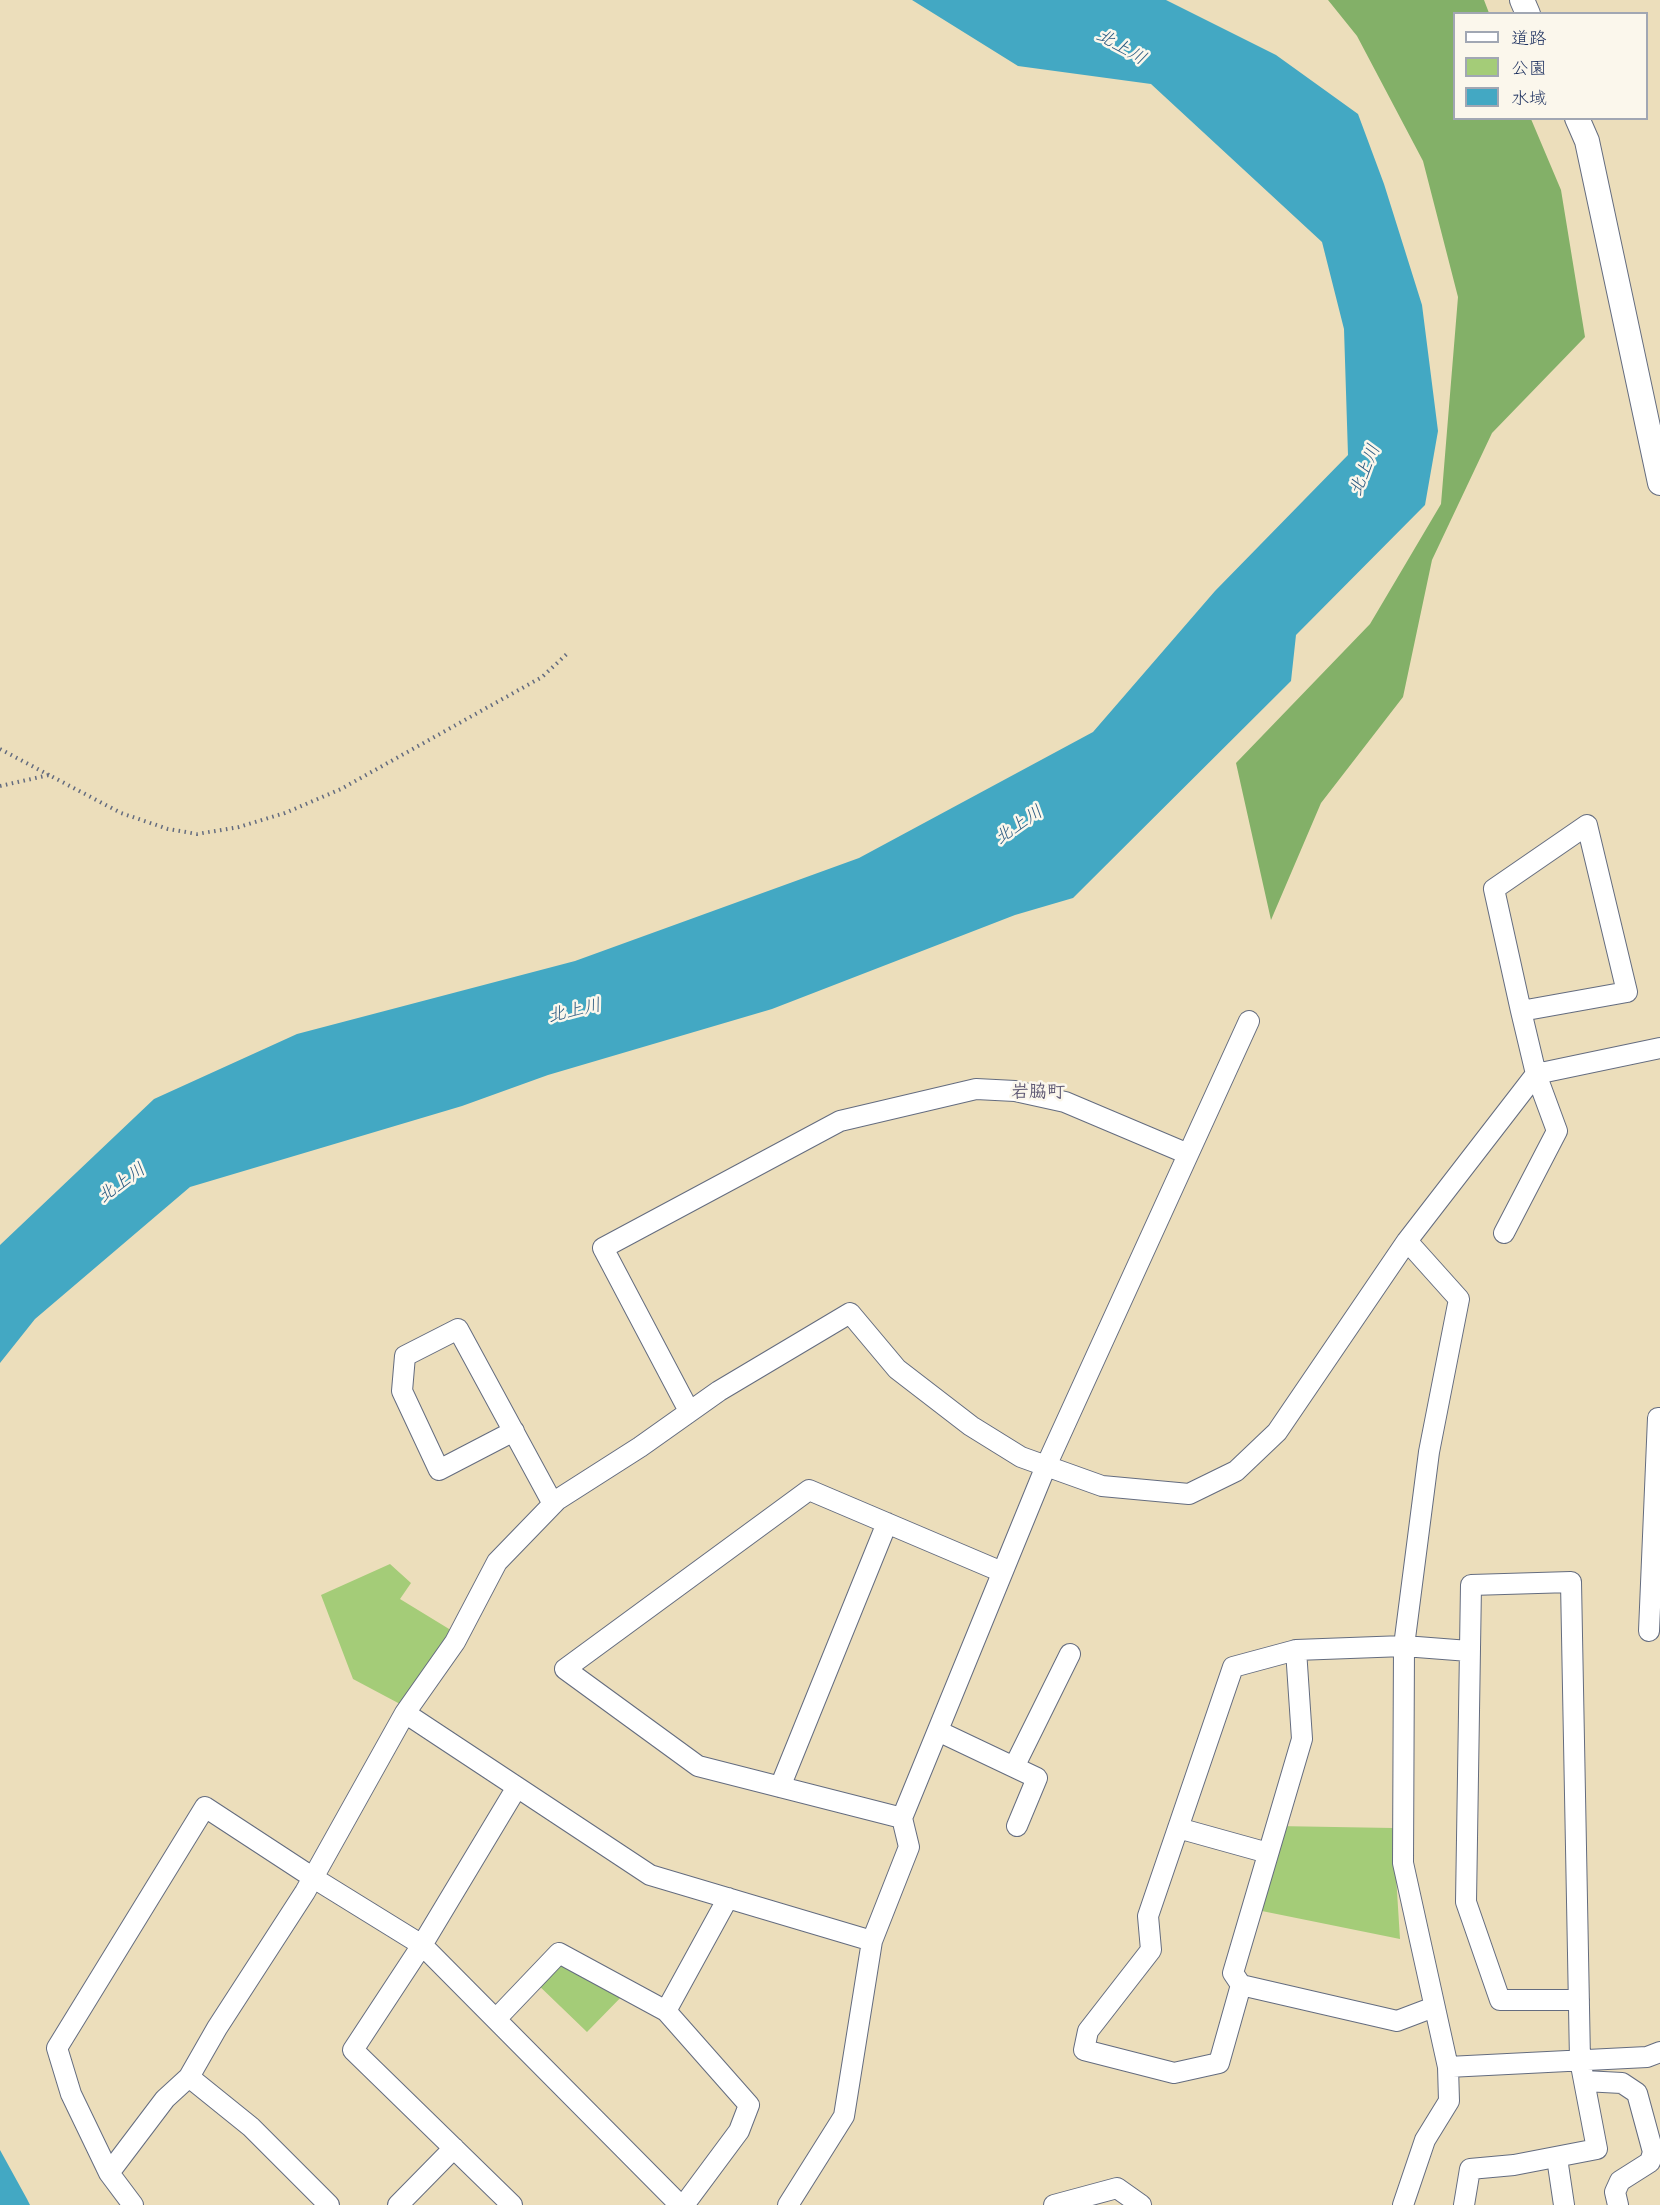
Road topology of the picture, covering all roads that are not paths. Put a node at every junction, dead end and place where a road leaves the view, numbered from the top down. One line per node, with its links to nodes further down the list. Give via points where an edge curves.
1 (1577, 120): 2 (street, via 1587,141)
2 (1660, 483)
3 (1521, 1011): 3 (street, via 1494,889 1587,825 1627,992); 6 (street)
4 (1249, 1021): 7 (street)
5 (1660, 1048): 6 (street)
6 (1536, 1074): 8 (street, via 1557,1131); 9 (street)
7 (1188, 1155): 10 (street, via 1065,1102 1014,1091 976,1089 840,1121 603,1248); 13 (street)
8 (1504, 1233)
9 (1407, 1241): 13 (street, via 1277,1432 1236,1471 1189,1494 1102,1486); 18 (street, via 1459,1299 1430,1452)
10 (689, 1411): 13 (street, via 850,1313 897,1369 971,1426 1021,1457); 14 (street)
11 (1660, 1418): 17 (street)
12 (514, 1431): 12 (street, via 458,1329 405,1356 402,1391 439,1470); 14 (street)
13 (1046, 1466): 16 (street)
14 (553, 1504): 22 (street, via 497,1562 455,1642)
15 (887, 1523): 16 (street); 26 (street); 26 (street, via 809,1491 565,1669 698,1766)
16 (1002, 1572): 23 (street)
17 (1649, 1631)
18 (1404, 1646): 19 (street); 20 (street); 37 (street, via 1402,1863)
19 (1296, 1650): 29 (street, via 1233,1667); 30 (street, via 1302,1739)
20 (1469, 1651): 36 (street, via 1466,1902 1500,2000); 36 (street, via 1471,1585 1571,1582)
21 (1070, 1654): 24 (street)
22 (405, 1713): 25 (street); 31 (street)
23 (938, 1731): 24 (street); 27 (street)
24 (1014, 1767): 28 (street, via 1037,1778)
25 (517, 1787): 32 (street, via 650,1875); 34 (street)
26 (780, 1787): 27 (street)
27 (902, 1818): 33 (street, via 909,1847)
28 (1017, 1826)
29 (1178, 1828): 30 (street); 35 (street, via 1148,1916 1151,1950 1088,2031 1084,2050 1174,2073 1219,2063)
30 (1268, 1853): 35 (street, via 1233,1973)
31 (312, 1877): 34 (street); 43 (street); 47 (street, via 206,1807 57,2048 71,2094)
32 (728, 1898): 33 (street); 38 (street)
33 (872, 1941): 53 (street, via 844,2116)
34 (422, 1945): 39 (street); 45 (street, via 353,2050)
35 (1241, 1985): 37 (street, via 1397,2021)
36 (1579, 2000): 41 (street)
37 (1434, 2007): 42 (street)
38 (666, 2011): 39 (street, via 559,1953); 52 (street, via 749,2105 739,2131)
39 (496, 2019): 52 (street)
40 (1660, 2052): 41 (street, via 1647,2057)
41 (1580, 2060): 42 (street); 44 (street)
42 (1448, 2067): 56 (street, via 1449,2101 1425,2140)
43 (189, 2077): 47 (street, via 165,2100); 49 (street, via 251,2127)
44 (1584, 2081): 46 (street, via 1597,2149); 59 (street, via 1622,2083 1637,2093 1653,2152 1650,2162 1620,2181 1615,2192)
45 (454, 2148): 50 (street); 51 (street)
46 (1557, 2158): 57 (street, via 1470,2169); 58 (street)
47 (109, 2173): 48 (street)
48 (133, 2205)
49 (329, 2205)
50 (398, 2205)
51 (512, 2205)
52 (682, 2205)
53 (788, 2205)
54 (1054, 2205): 55 (street, via 1117,2188)
55 (1141, 2205)
56 (1403, 2205)
57 (1464, 2205)
58 (1564, 2205)
59 (1618, 2205)

